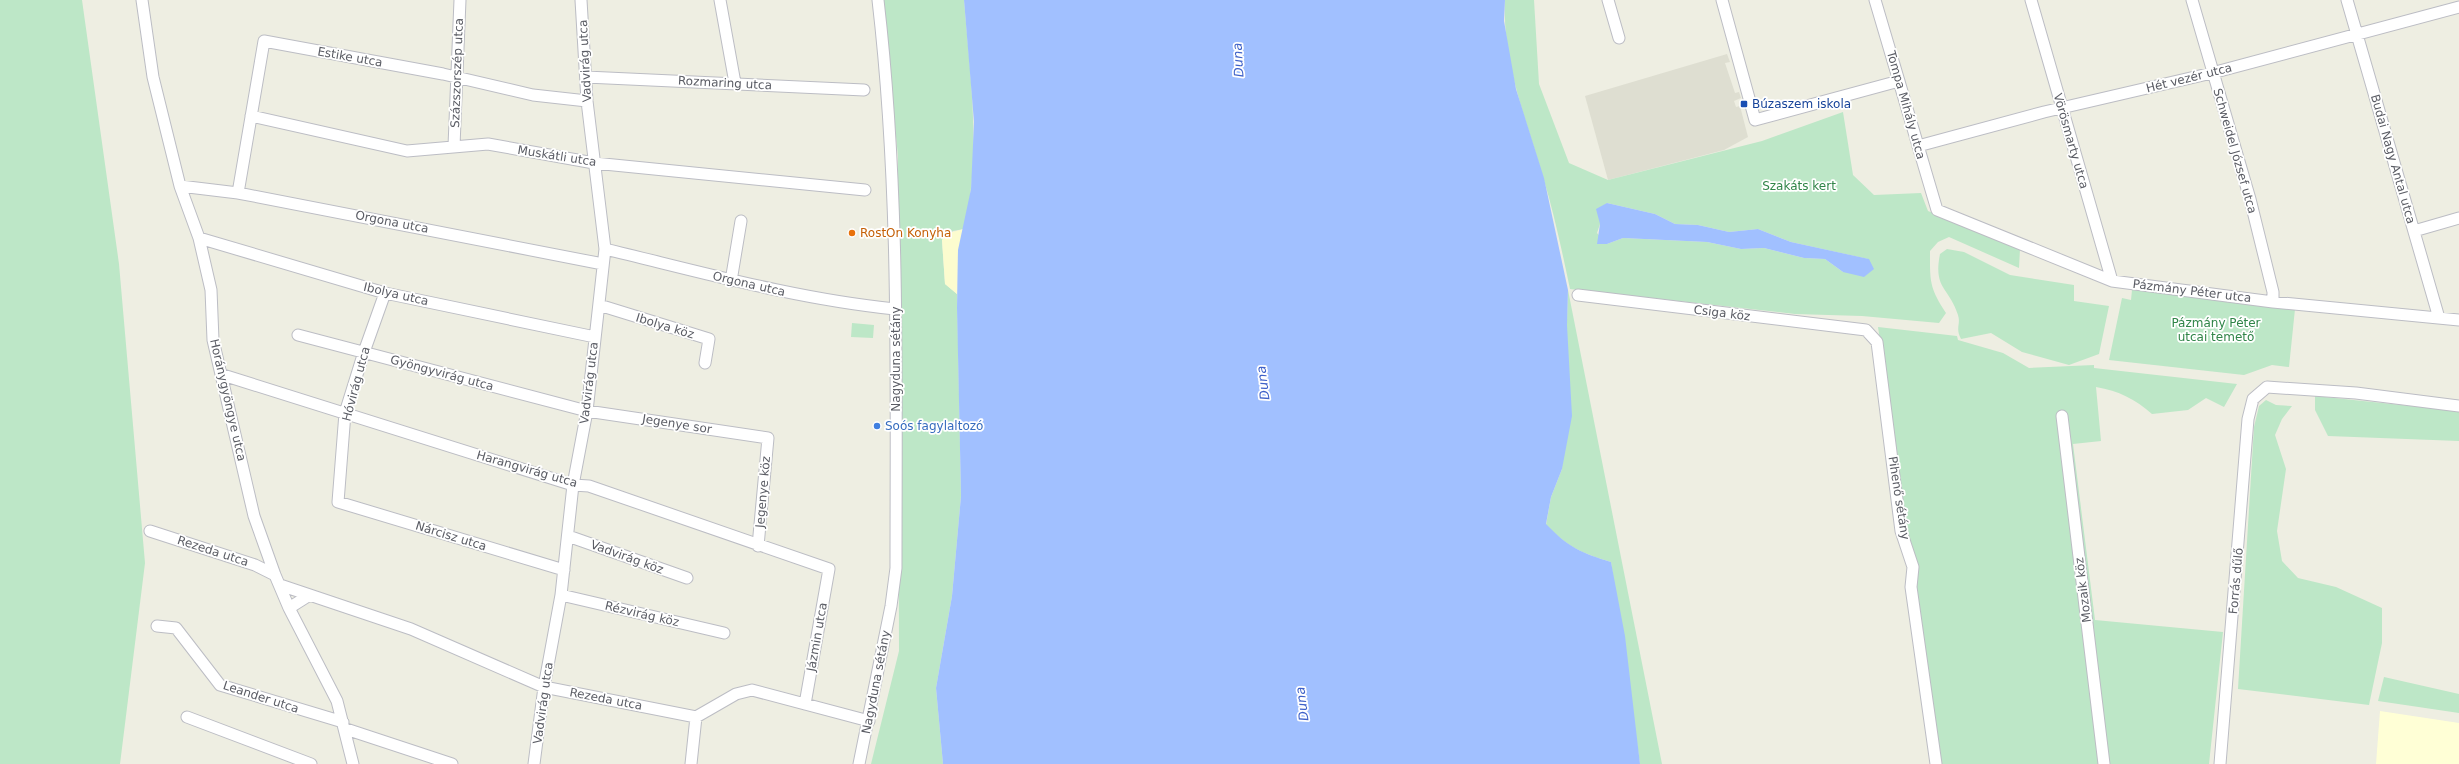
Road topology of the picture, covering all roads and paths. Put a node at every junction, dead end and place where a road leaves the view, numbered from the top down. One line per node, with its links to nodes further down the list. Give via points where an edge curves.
1 (142, 0): 27 (street, Horánygyöngye utca, via 153,77)
2 (460, 0): 17 (street, Százszorszép utca)
3 (582, 0): 16 (street, Vadvirág utca)
4 (720, 0): 19 (street)
5 (878, 0): 43 (street, Nagyduna sétány, via 891,176)
6 (1608, 0): 14 (street)
7 (1722, 0): 18 (street, via 1755,120)
8 (1875, 0): 18 (street, Tompa Mihály utca)
9 (2031, 0): 22 (street, Vörösmarty utca)
10 (2192, 0): 15 (street, Schweidel József utca)
11 (2347, 0): 13 (street, Budai Nagy Antal utca)
12 (2459, 7): 13 (street, Hét vezér utca)
13 (2357, 34): 15 (street, Hét vezér utca); 33 (street, Budai Nagy Antal utca)
14 (1619, 38)
15 (2212, 73): 22 (street, Hét vezér utca); 41 (street, Schweidel József utca, via 2250,198 2274,292)
16 (586, 76): 19 (street, Rozmaring utca); 21 (street, Vadvirág utca)
17 (457, 77): 21 (street, Estike utca, via 534,94); 23 (street, Estike utca, via 264,41); 24 (street, Százszorszép utca)
18 (1899, 81): 25 (street, Tompa Mihály utca)
19 (735, 83): 20 (street, Rozmaring utca)
20 (864, 90)
21 (587, 101): 26 (street, Vadvirág utca)
22 (2062, 108): 25 (street, Hét vezér utca); 38 (street, Vörösmarty utca)
23 (251, 116): 24 (street, Muskátli utca, via 407,151); 29 (street, Estike utca)
24 (454, 146): 26 (street, Muskátli utca, via 488,144)
25 (1918, 146): 30 (street, Tompa Mihály utca)
26 (594, 163): 28 (street, Muskátli utca); 35 (street, Vadvirág utca)
27 (180, 186): 29 (street, Orgona utca); 34 (street, Horánygyöngye utca)
28 (865, 190)
29 (238, 193): 36 (street, Orgona utca)
30 (1937, 210): 38 (street, Pázmány Péter utca)
31 (2459, 218): 33 (street)
32 (741, 221): 37 (street)
33 (2414, 231): 44 (street, Budai Nagy Antal utca)
34 (199, 238): 39 (street, Ibolya utca); 51 (street, Horánygyöngye utca, via 211,290 213,340)
35 (605, 249): 36 (street, Vadvirág utca); 37 (street, Orgona utca)
36 (603, 264): 42 (street, Vadvirág utca)
37 (731, 281): 43 (street, Orgona utca, via 851,304)
38 (2112, 281): 41 (street, Pázmány Péter utca)
39 (385, 293): 48 (street, Ibolya utca); 49 (street, Hóvirág utca)
40 (1578, 295): 46 (street, Csiga köz)
41 (2273, 302): 44 (street, Pázmány Péter utca)
42 (599, 306): 48 (street, Vadvirág utca); 50 (street, Ibolya köz, via 709,339)
43 (895, 309): 75 (street, Nagyduna sétány, via 896,568)
44 (2439, 318): 45 (street, Pázmány Péter utca)
45 (2459, 320)
46 (1866, 330): 83 (street, Pihenő sétány, via 1876,342 1901,531 1913,567 1911,587)
47 (298, 335): 49 (street, Gyöngyvirág utca)
48 (595, 337): 53 (street, Vadvirág utca)
49 (364, 352): 53 (street, Gyöngyvirág utca); 54 (street, Hóvirág utca)
50 (705, 363)
51 (223, 375): 54 (street, Harangvirág utca); 65 (street, Horánygyöngye utca, via 254,516)
52 (2459, 406): 85 (street, Forrás dűlő, via 2356,393 2280,387 2267,387 2253,399 2248,419)
53 (587, 411): 56 (street, Jegenye sor); 57 (street, Vadvirág utca)
54 (345, 413): 57 (street, Harangvirág utca); 58 (street, Hóvirág utca)
55 (2062, 416): 84 (street, Mozaik köz)
56 (768, 438): 61 (street, Jegenye köz)
57 (573, 485): 60 (street, Vadvirág utca); 61 (street, Harangvirág utca, via 589,486)
58 (338, 502): 63 (street, Nárcisz utca)
59 (150, 531): 65 (street, Rezeda utca, via 240,560)
60 (568, 536): 63 (street, Vadvirág utca); 64 (street, Vadvirág köz)
61 (758, 546): 62 (street, Harangvirág utca)
62 (829, 569): 72 (street, Jázmin utca)
63 (564, 570): 66 (street, Vadvirág utca)
64 (687, 578)
65 (277, 580): 67 (street, Rezeda utca); 68 (street, Horánygyöngye utca)
66 (561, 595): 70 (street, Rézvirág köz); 71 (street, Vadvirág utca)
67 (308, 596): 68 (street); 71 (street, Rezeda utca, via 411,629)
68 (289, 608): 76 (street, Horánygyöngye utca, via 324,672)
69 (156, 626): 76 (street, Leander utca, via 176,628 220,685)
70 (724, 633)
71 (544, 687): 74 (street, Rezeda utca); 80 (street, Vadvirág utca)
72 (805, 704): 74 (street, via 747,690); 75 (street)
73 (187, 717): 77 (street)
74 (696, 717): 81 (street)
75 (868, 721): 82 (street, Nagyduna sétány)
76 (344, 726): 78 (street, Horánygyöngye utca); 79 (street, Leander utca)
77 (310, 764)
78 (353, 764)
79 (452, 764)
80 (534, 764)
81 (691, 764)
82 (860, 764)
83 (1936, 764)
84 (2104, 764)
85 (2220, 764)

